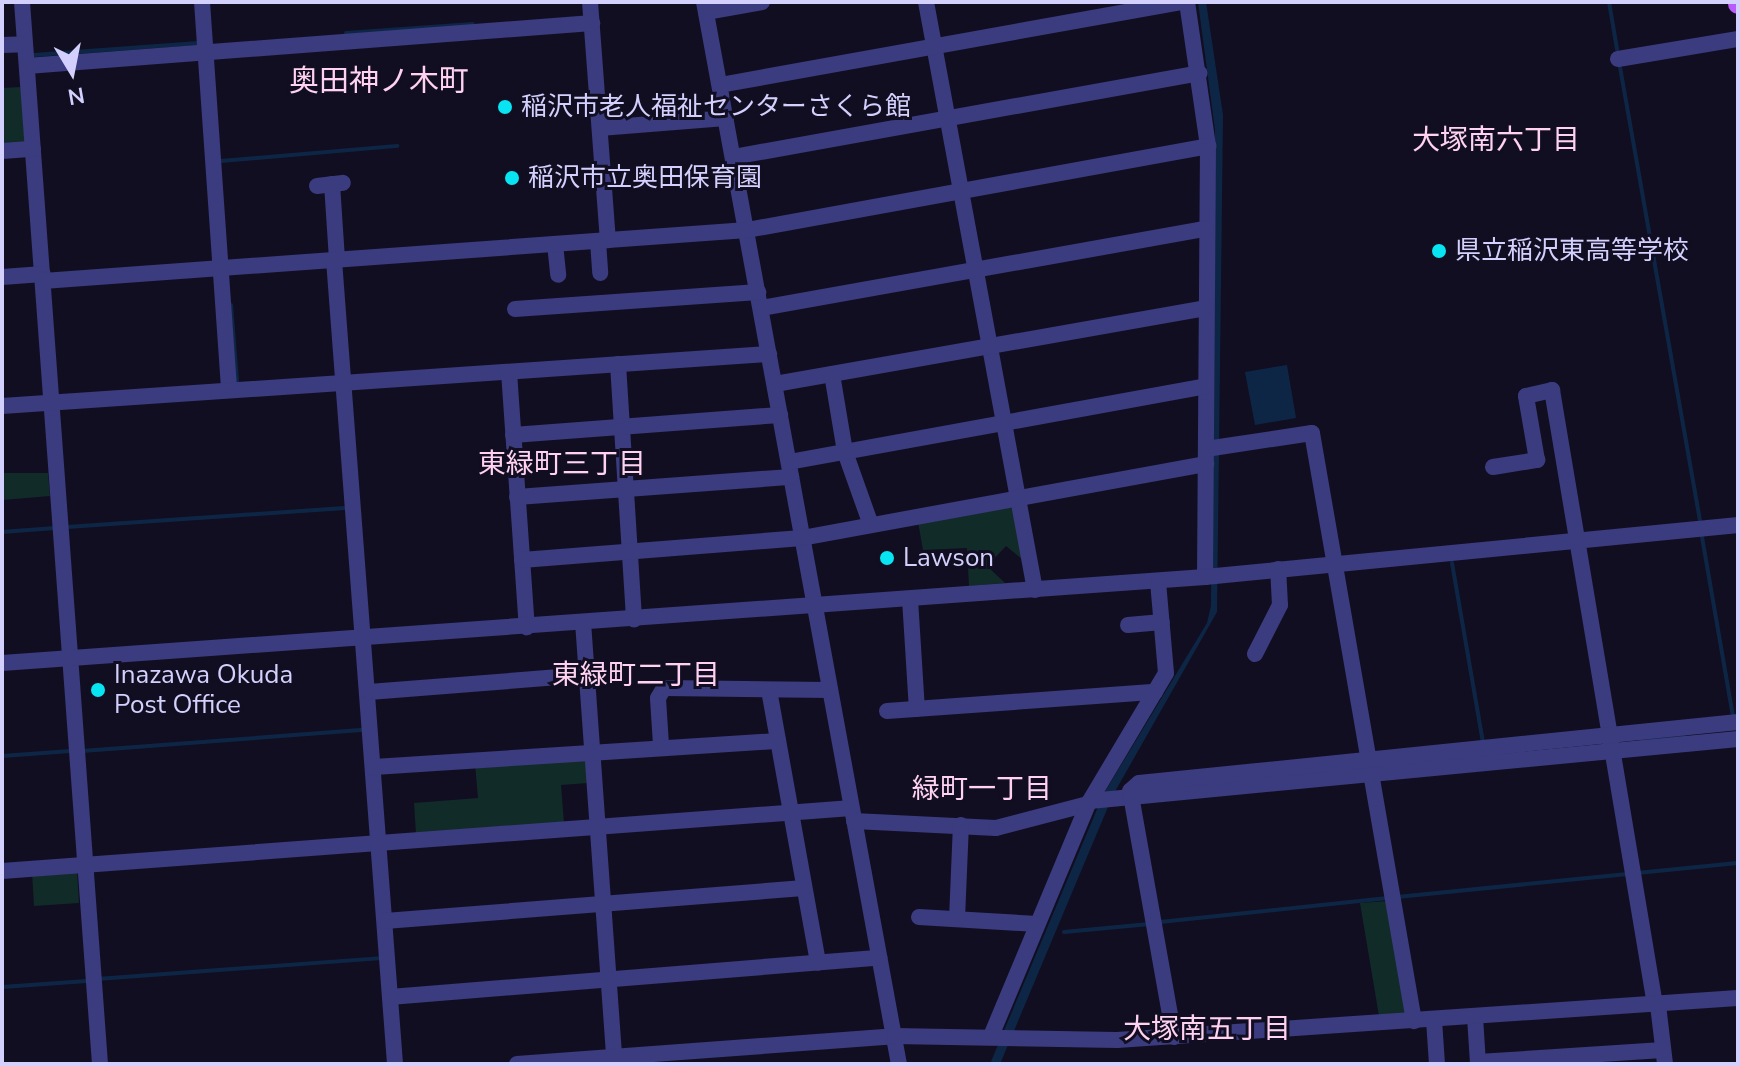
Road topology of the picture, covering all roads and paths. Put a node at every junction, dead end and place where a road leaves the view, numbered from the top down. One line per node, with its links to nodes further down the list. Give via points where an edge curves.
1 (22, 2): 11 (street)
2 (202, 2): 14 (street)
3 (590, 2): 9 (street)
4 (762, 2): 8 (street)
5 (926, 2): 13 (street)
6 (1180, 2): 13 (street)
7 (1187, 2): 17 (street)
8 (705, 7): 18 (street)
9 (592, 23): 14 (street); 21 (street)
10 (1738, 39): 15 (street)
11 (25, 44): 12 (street); 16 (street)
12 (2, 45)
13 (935, 46): 18 (street); 20 (street)
14 (206, 51): 16 (street); 33 (street)
15 (1618, 59)
16 (27, 66): 23 (street)
17 (1200, 73): 20 (street); 22 (street)
18 (720, 85): 19 (street)
19 (726, 118): 21 (street); 25 (street)
20 (948, 118): 25 (street); 27 (street)
21 (600, 128): 30 (street)
22 (1208, 146): 27 (street); 28 (street)
23 (33, 149): 24 (street); 38 (street)
24 (2, 151)
25 (733, 157): 29 (street)
26 (331, 184): 32 (street)
27 (961, 191): 29 (street); 34 (street)
28 (1206, 229): 34 (street); 40 (street)
29 (747, 230): 30 (street); 39 (street)
30 (603, 240): 31 (street); 35 (street)
31 (555, 244): 32 (street); 36 (street)
32 (336, 260): 33 (street); 47 (street)
33 (221, 268): 38 (street); 50 (street)
34 (976, 270): 39 (street); 42 (street)
35 (600, 273)
36 (558, 275)
37 (2, 277): 38 (street)
38 (43, 278): 51 (street)
39 (759, 300): 41 (street); 43 (street)
40 (1205, 308): 42 (street); 49 (street)
41 (515, 309)
42 (990, 346): 46 (street); 54 (street)
43 (769, 354): 44 (street); 48 (street)
44 (618, 364): 45 (street); 55 (street)
45 (509, 372): 47 (street); 56 (street)
46 (832, 374): 48 (street); 57 (street)
47 (345, 382): 50 (street); 82 (street)
48 (775, 384): 53 (street)
49 (1206, 386): 54 (street); 58 (street)
50 (229, 390): 51 (street)
51 (52, 402): 52 (street); 84 (street)
52 (2, 406)
53 (780, 415): 55 (street); 60 (street)
54 (1004, 423): 57 (street); 63 (street)
55 (622, 427): 56 (street); 61 (street)
56 (513, 435): 62 (street)
57 (845, 452): 60 (street); 64 (street)
58 (1211, 453): 63 (street); 70 (street, via 1312,433); 72 (street)
59 (1493, 467): 67 (street, via 1537,460 1526,396 1552,390)
60 (790, 470): 61 (street); 66 (street)
61 (626, 489): 62 (street); 68 (street)
62 (517, 497): 69 (street)
63 (1018, 498): 64 (street); 74 (street)
64 (871, 525): 66 (street)
65 (1738, 525): 67 (street)
66 (802, 538): 68 (street); 76 (street)
67 (1576, 542): 70 (street); 96 (street)
68 (630, 552): 69 (street); 77 (street)
69 (522, 560): 81 (street)
70 (1334, 564): 71 (street); 99 (street)
71 (1278, 569): 72 (street); 83 (street, via 1280,605)
72 (1213, 576): 73 (street)
73 (1158, 581): 74 (street); 79 (street)
74 (1035, 590): 75 (street)
75 (910, 599): 76 (street); 91 (street)
76 (815, 606): 77 (street); 88 (street)
77 (634, 619): 78 (street)
78 (583, 622): 81 (street); 86 (street)
79 (1162, 622): 80 (street); 90 (street, via 1166,673)
80 (1128, 625)
81 (527, 627): 82 (street)
82 (365, 638): 84 (street); 89 (street)
83 (1255, 654)
84 (70, 657): 85 (street); 108 (street)
85 (2, 663)
86 (587, 675): 89 (street); 98 (street)
87 (769, 690): 88 (street); 95 (street); 97 (street, via 664,688 658,698)
88 (830, 690): 104 (street)
89 (369, 692): 100 (street)
90 (1155, 692): 91 (street); 102 (street)
91 (917, 709): 92 (street)
92 (887, 711)
93 (1738, 722): 96 (street)
94 (1738, 739): 96 (street)
95 (778, 741): 97 (street, via 690,749); 103 (street)
96 (1610, 743): 99 (street); 101 (street); 121 (street)
97 (661, 745): 98 (street)
98 (592, 750): 100 (street); 106 (street)
99 (1368, 759): 101 (street); 102 (street, via 1139,783)
100 (374, 767): 107 (street)
101 (1371, 777): 102 (street); 124 (street)
102 (1104, 801): 105 (street, via 996,828); 115 (street); 127 (street)
103 (791, 812): 104 (street); 106 (street); 110 (street)
104 (853, 814): 105 (street); 116 (street)
105 (961, 825): 113 (street)
106 (598, 827): 107 (street); 111 (street)
107 (379, 843): 108 (street); 114 (street)
108 (85, 865): 109 (street); 132 (street)
109 (2, 871)
110 (804, 888): 111 (street); 117 (street)
111 (603, 904): 114 (street); 118 (street)
112 (919, 917): 113 (street)
113 (957, 919): 115 (street)
114 (385, 921): 119 (street)
115 (1037, 924): 126 (street)
116 (879, 958): 117 (street); 125 (street)
117 (818, 963): 118 (street)
118 (609, 982): 119 (street); 128 (street)
119 (390, 997): 133 (street)
120 (1738, 998): 121 (street)
121 (1657, 1005): 122 (street); 129 (street)
122 (1475, 1017): 123 (street); 131 (street)
123 (1434, 1020): 124 (street); 136 (street)
124 (1414, 1021): 127 (street)
125 (894, 1036): 126 (street); 130 (street); 135 (street)
126 (1001, 1036): 127 (street)
127 (1174, 1037)
128 (614, 1057): 130 (street); 134 (street)
129 (1664, 1057): 131 (street)
130 (672, 1058)
131 (1478, 1063)
132 (100, 1064)
133 (395, 1064)
134 (517, 1064)
135 (899, 1064)
136 (1437, 1064)

